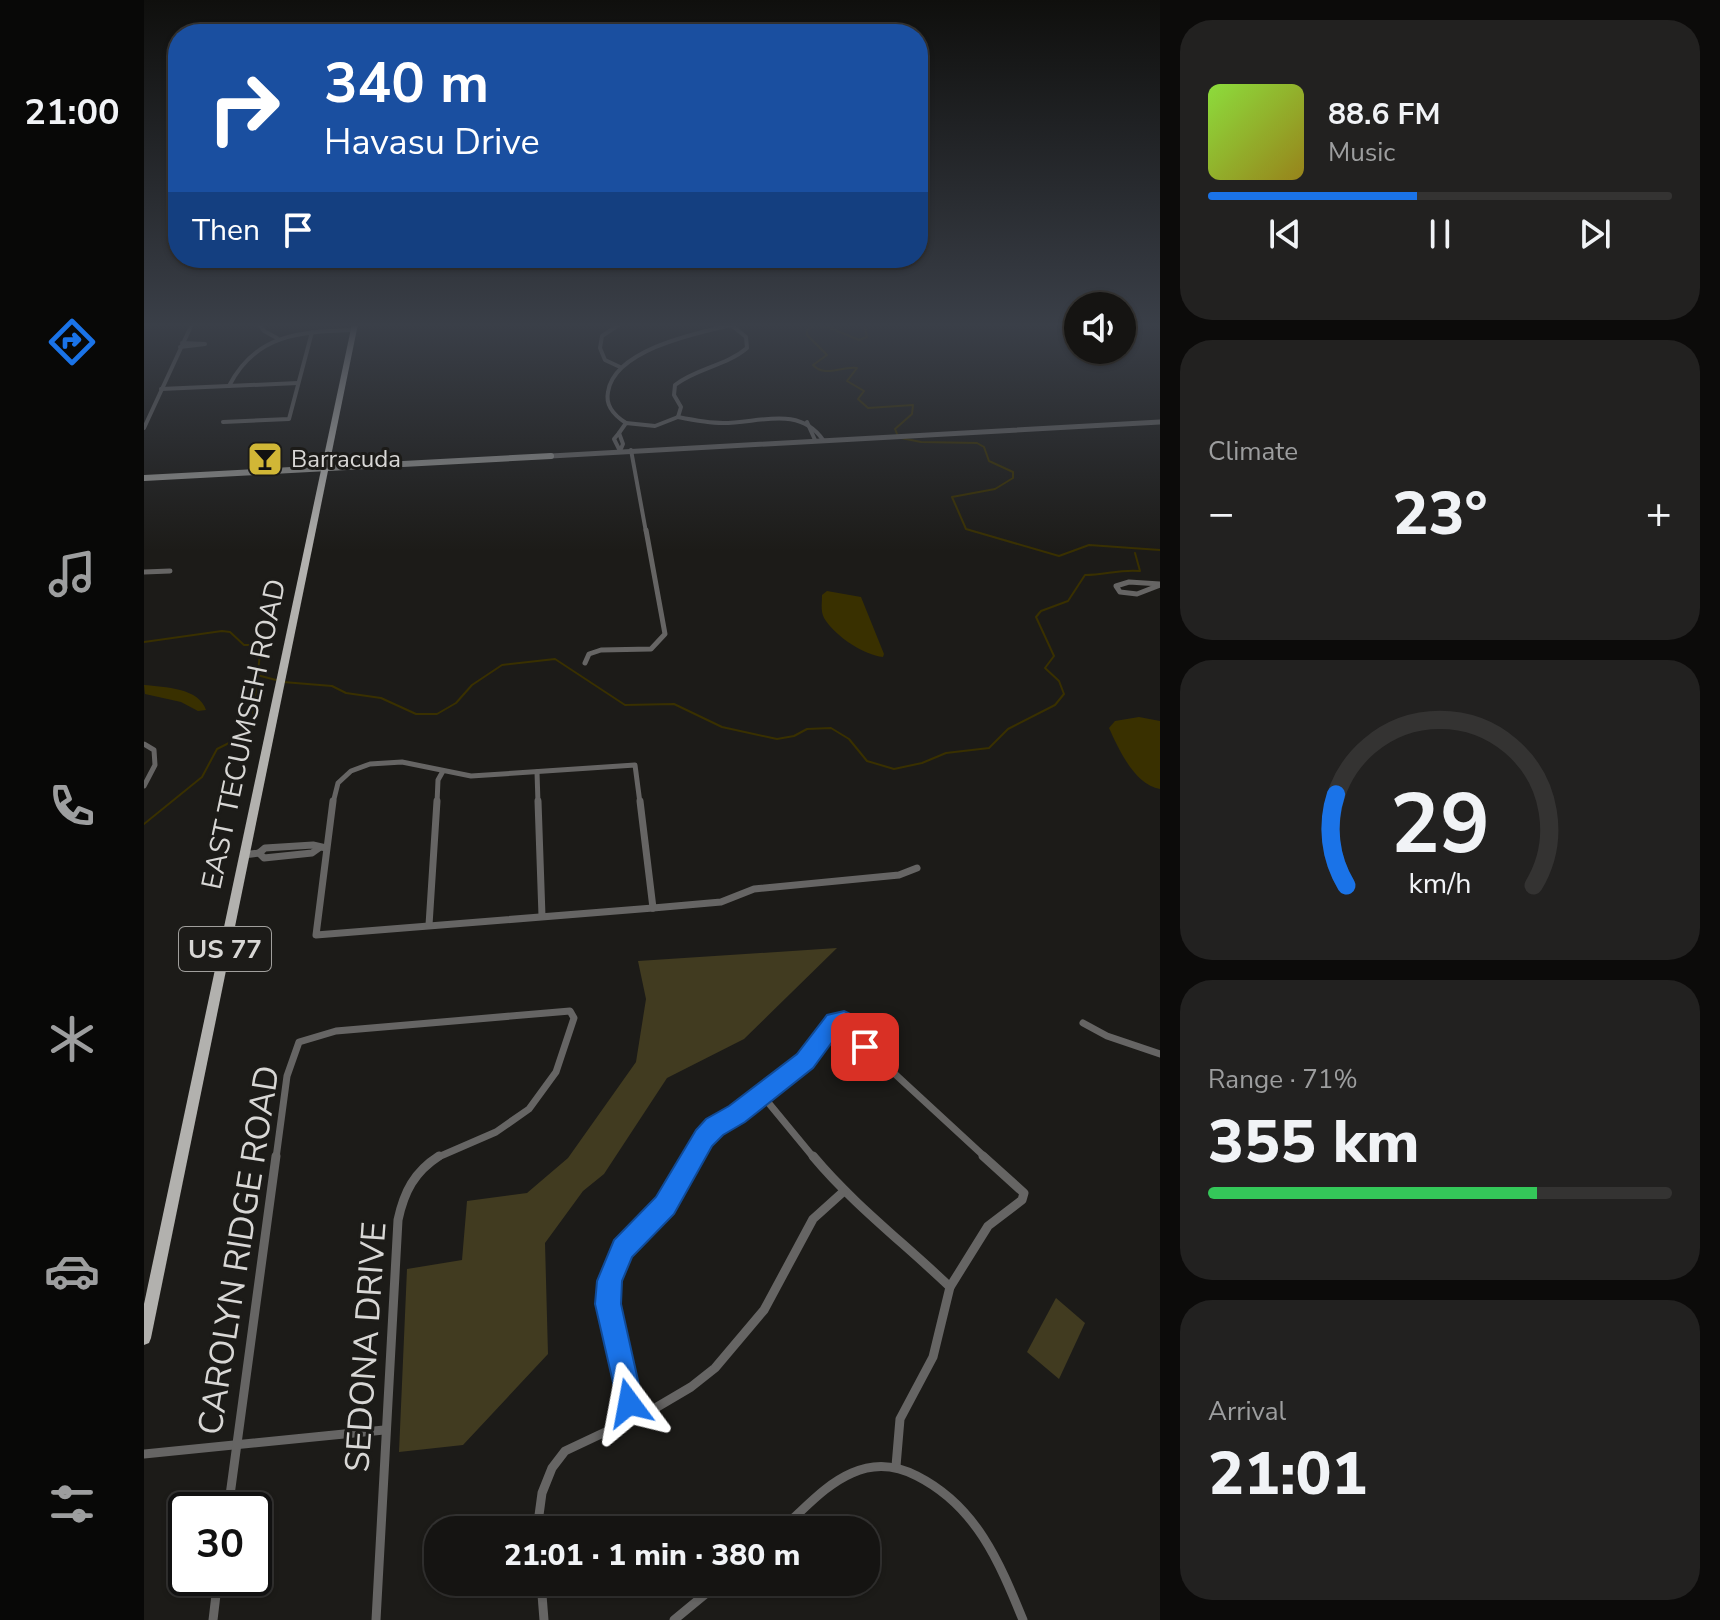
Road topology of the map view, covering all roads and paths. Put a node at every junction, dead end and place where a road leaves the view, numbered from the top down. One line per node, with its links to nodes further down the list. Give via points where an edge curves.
1 (156, 400): 11 (street)
2 (294, 400): 7 (street, via 289,419)
3 (339, 400): 17 (main road, US 77)
4 (608, 400): 10 (street, via 614,415)
5 (676, 400): 6 (street)
6 (678, 417): 8 (street); 10 (street, via 655,426)
7 (223, 422)
8 (807, 422): 12 (street); 13 (street)
9 (1160, 422): 13 (street)
10 (626, 423): 15 (street, via 619,433)
11 (144, 428)
12 (815, 440): 13 (street); 14 (street)
13 (823, 440)
14 (631, 450): 15 (street); 22 (street, via 665,634 651,649 601,650 589,654)
15 (620, 451): 16 (street)
16 (551, 456): 17 (main road)
17 (324, 468): 18 (main road); 28 (main road, EAST TECUMSEH ROAD / US 77)
18 (144, 478)
19 (170, 571): 20 (street)
20 (144, 572)
21 (1160, 584): 21 (street, via 1129,582 1116,586 1130,595)
22 (585, 663)
23 (144, 744): 26 (street, via 154,750 155,760)
24 (443, 771): 25 (street, via 471,776); 27 (street, via 402,762 351,771 338,783); 32 (street, via 438,780)
25 (537, 772): 30 (street, via 635,765); 31 (street)
26 (144, 786)
27 (322, 848): 28 (street, via 276,857); 32 (street, via 316,935)
28 (244, 855): 39 (main road, EAST TECUMSEH ROAD / US 77)
29 (917, 868): 30 (street, via 899,875 754,889 721,902)
30 (653, 908): 31 (street)
31 (542, 916): 32 (street)
32 (429, 925)
33 (574, 1018): 41 (street, SEDONA DRIVE, via 555,1074 528,1110 486,1138 437,1155 402,1198); 42 (street, CAROLYN RIDGE ROAD, via 568,1011 349,1030 297,1044 287,1077)
34 (1083, 1023): 35 (street)
35 (1160, 1054)
36 (762, 1095): 37 (street); 38 (street, via 805,1061 841,1020 1022,1188 1024,1197 988,1226); 40 (street, via 704,1138 665,1206 628,1243 615,1265 608,1304)
37 (843, 1192): 38 (street); 40 (street, via 813,1219 764,1310 724,1358 691,1387)
38 (950, 1287): 44 (street, via 933,1357 900,1419)
39 (144, 1338)
40 (633, 1418): 46 (street, via 565,1451 552,1468)
41 (384, 1430): 42 (street); 52 (street, SEDONA DRIVE)
42 (237, 1445): 43 (street); 45 (street, CAROLYN RIDGE ROAD)
43 (144, 1454)
44 (896, 1466): 47 (street, via 846,1475); 55 (street, via 931,1481 963,1505 986,1537)
45 (230, 1492)
46 (539, 1516)
47 (797, 1516)
48 (216, 1596): 51 (street)
49 (542, 1596): 53 (street)
50 (703, 1596): 54 (street)
51 (213, 1620)
52 (376, 1620)
53 (544, 1620)
54 (674, 1620)
55 (1023, 1620)

